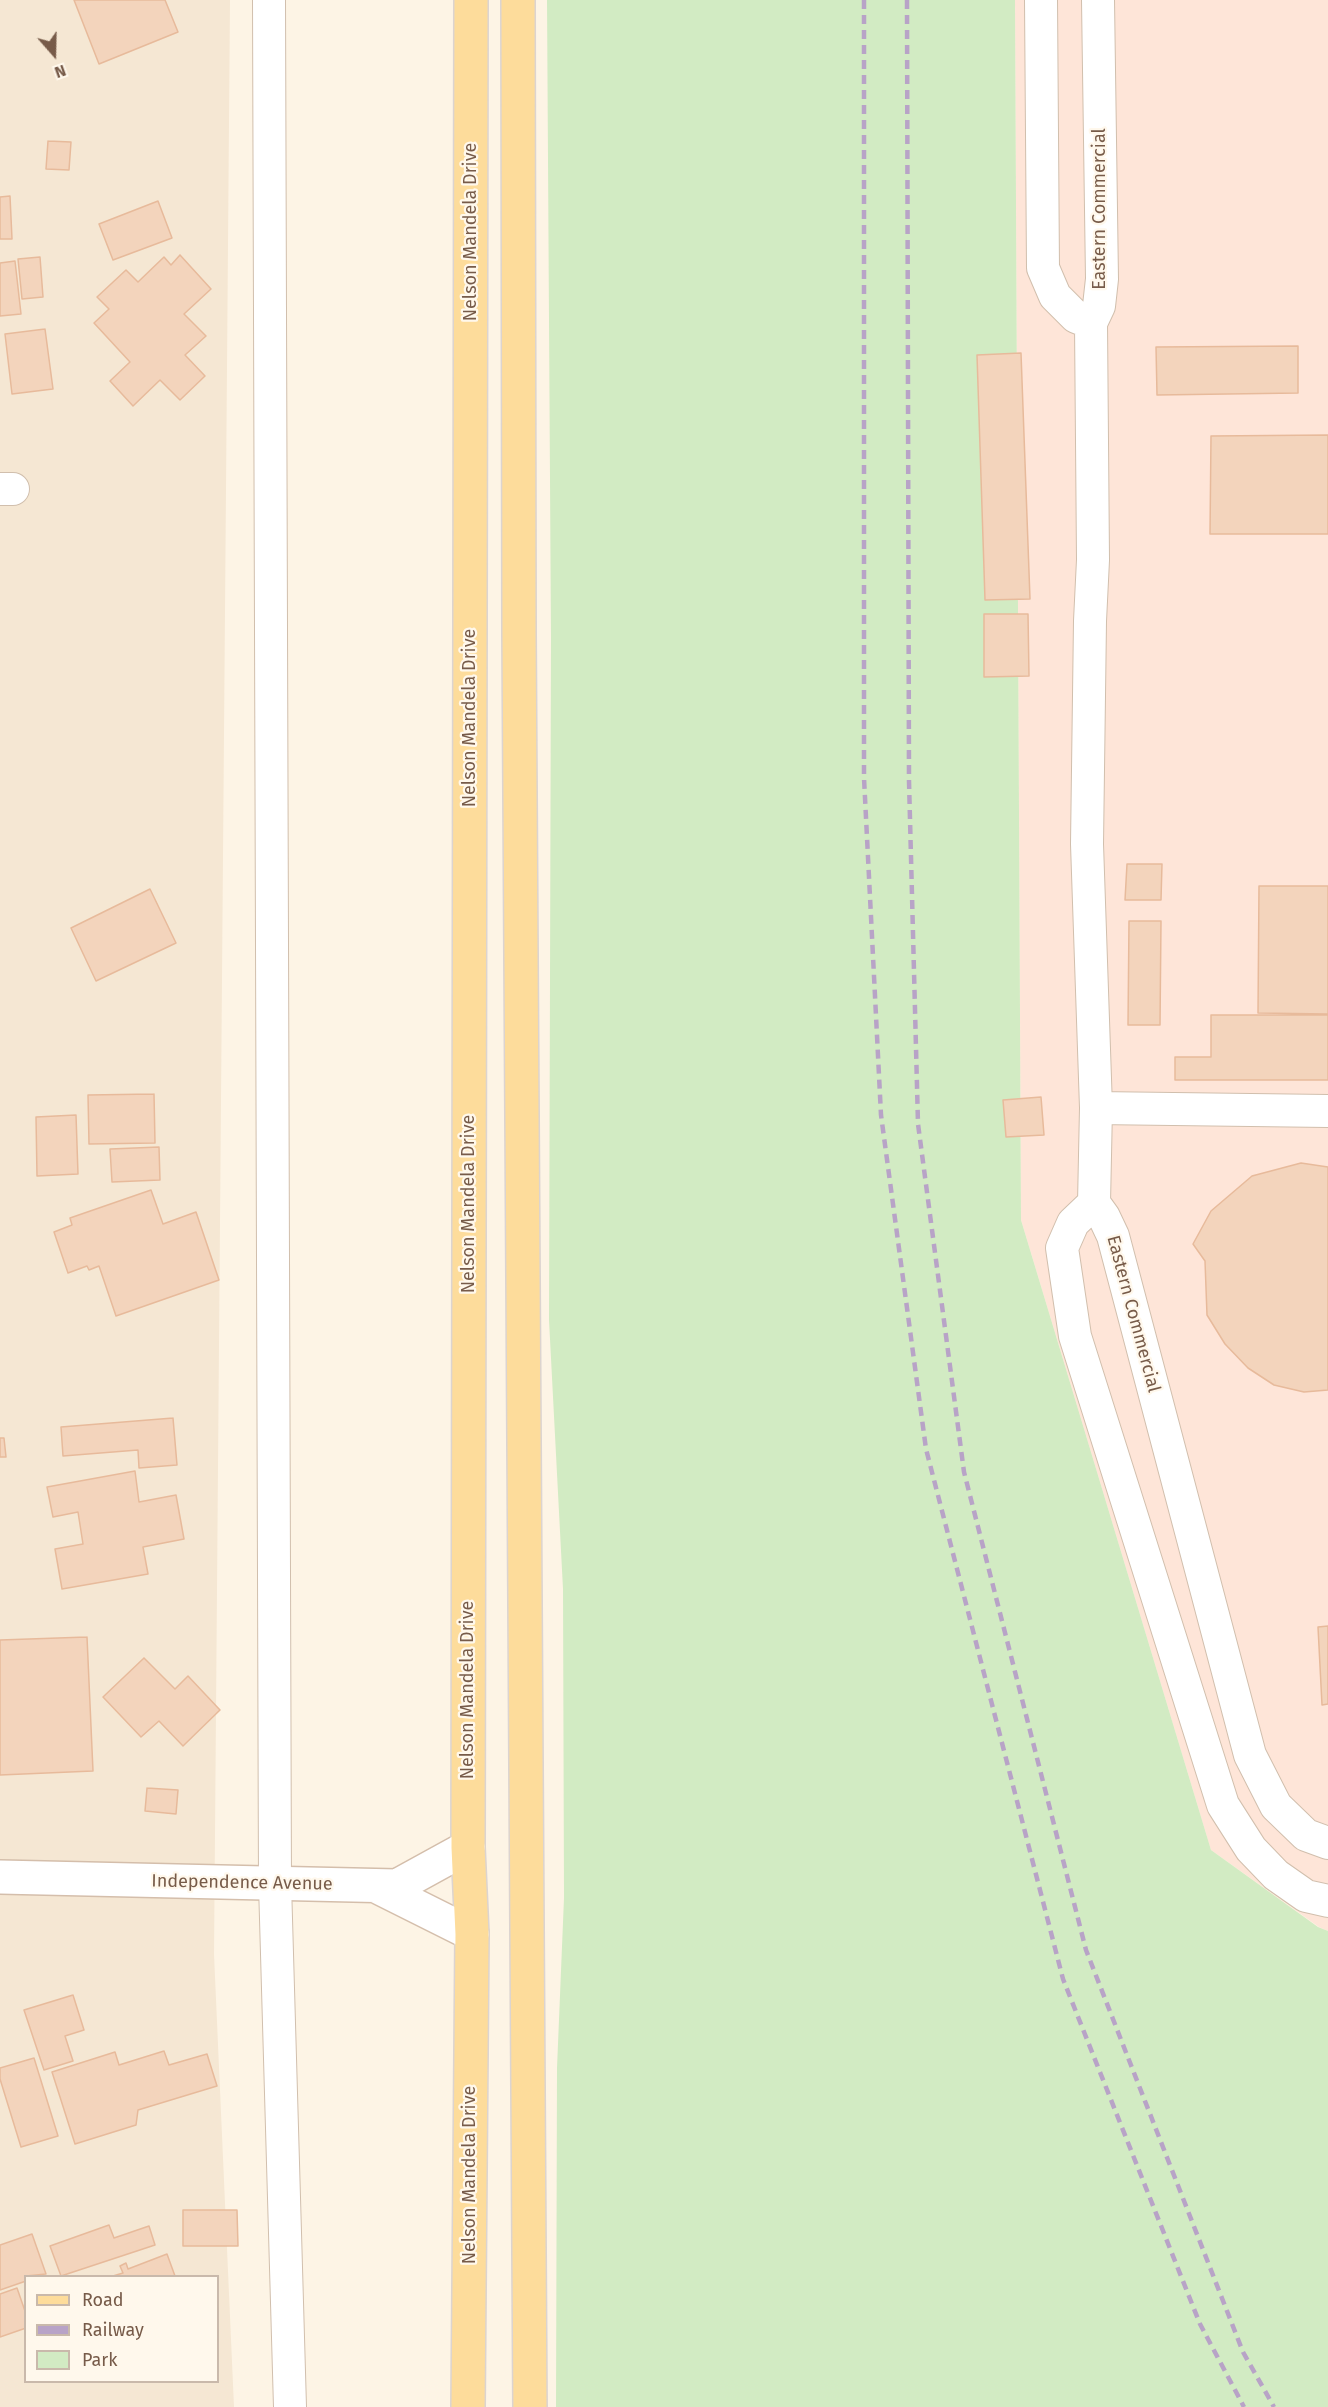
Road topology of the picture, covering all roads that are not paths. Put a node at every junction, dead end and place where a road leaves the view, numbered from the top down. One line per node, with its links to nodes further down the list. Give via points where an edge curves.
1 (269, 0): 13 (street)
2 (471, 0): 11 (main road, Nelson Mandela Drive)
3 (518, 0): 19 (main road)
4 (1041, 0): 6 (street, via 1043,268 1055,296 1076,317)
5 (1098, 0): 6 (street, Eastern Commercial, via 1102,279 1099,306)
6 (1091, 323): 7 (street, Eastern Commercial, via 1093,560 1088,844)
7 (1096, 1108): 8 (street); 9 (street, Eastern Commercial)
8 (1328, 1111)
9 (1094, 1203): 10 (street, Eastern Commercial, via 1113,1236 1250,1755 1276,1806 1306,1835); 15 (street, via 1072,1223 1062,1248 1075,1336 1222,1805 1251,1849 1276,1875 1306,1896)
10 (1328, 1843)
11 (468, 1847): 14 (street, via 397,1886); 16 (main road, Nelson Mandela Drive)
12 (0, 1876): 13 (street, Independence Avenue)
13 (275, 1884): 14 (street, Independence Avenue); 17 (street)
14 (376, 1886): 16 (street, Independence Avenue)
15 (1328, 1901)
16 (472, 1934): 18 (main road, Nelson Mandela Drive)
17 (290, 2407)
18 (468, 2407)
19 (530, 2407)

